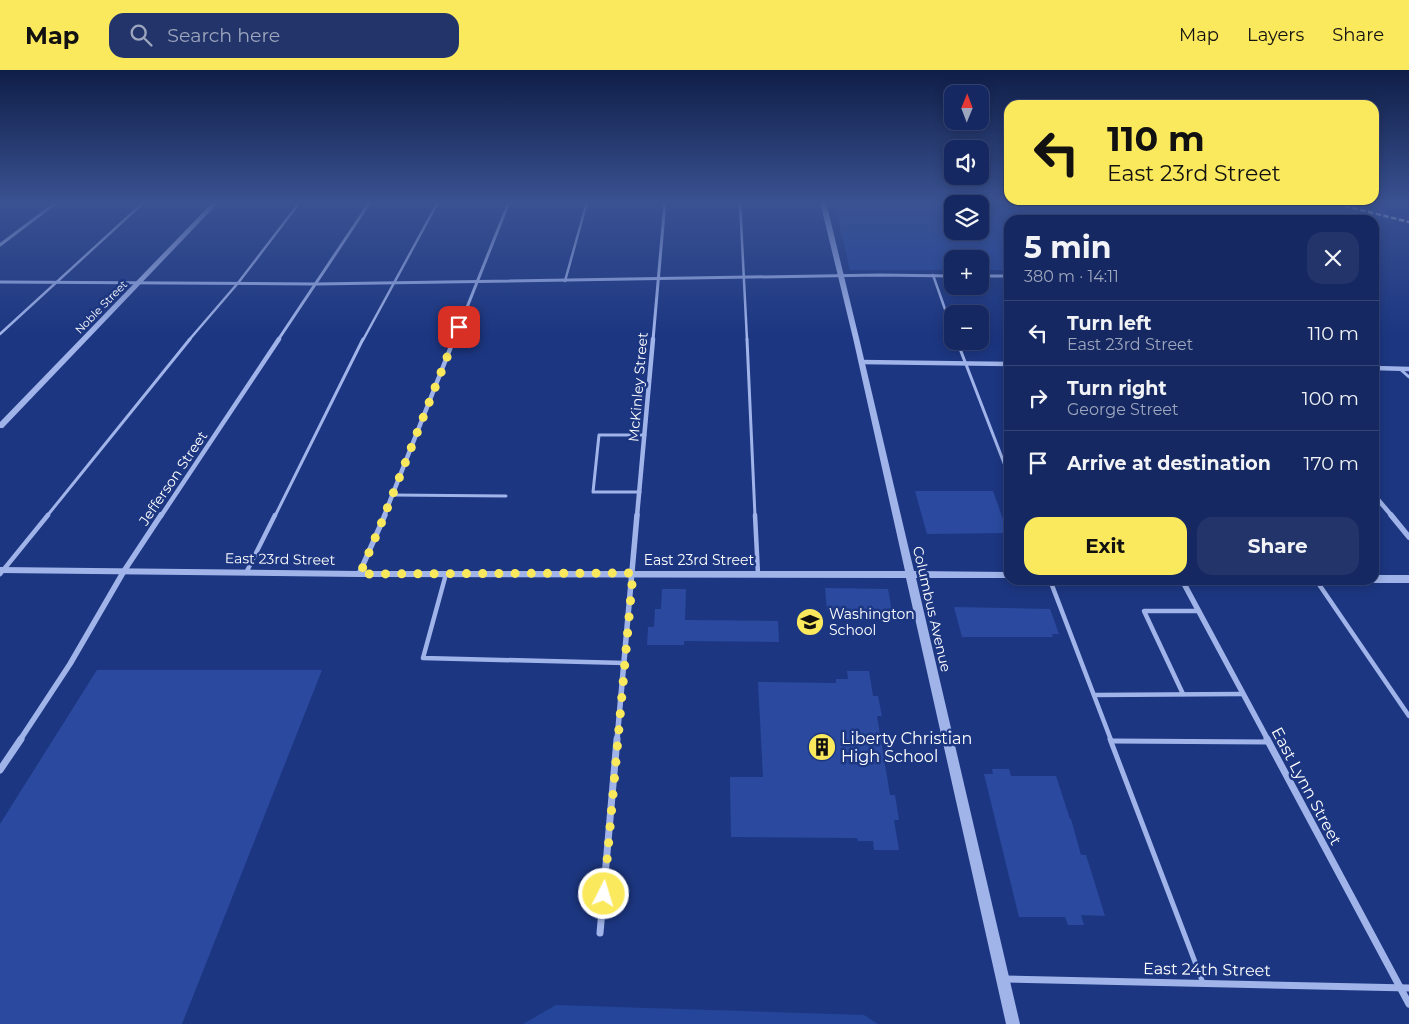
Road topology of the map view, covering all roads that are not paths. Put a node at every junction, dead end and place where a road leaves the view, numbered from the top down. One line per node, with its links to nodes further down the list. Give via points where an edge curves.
1 (96, 247): 20 (lane)
2 (173, 247): 21 (street, Noble Street)
3 (266, 247): 23 (lane)
4 (341, 247): 25 (street, Jefferson Street)
5 (414, 247): 24 (lane)
6 (491, 247): 22 (street)
7 (574, 247): 18 (lane)
8 (662, 247): 17 (street, McKinley Street)
9 (744, 247): 16 (lane)
10 (834, 247): 12 (street, Columbus Avenue)
11 (933, 275): 12 (street); 13 (street); 26 (lane)
12 (841, 276): 16 (street); 29 (street, Columbus Avenue)
13 (944, 276)
14 (989, 276): 15 (street)
15 (1004, 276)
16 (746, 278): 17 (street); 50 (lane)
17 (659, 279): 18 (street); 37 (street, McKinley Street)
18 (565, 281): 22 (street)
19 (0, 282): 20 (street)
20 (57, 282): 21 (street); 27 (lane)
21 (139, 282): 23 (street); 36 (street, Noble Street)
22 (477, 282): 24 (street); 40 (street)
23 (238, 283): 25 (street); 45 (lane)
24 (394, 283): 25 (street); 46 (lane)
25 (316, 284): 44 (street, Jefferson Street)
26 (944, 307)
27 (0, 334)
28 (960, 350): 30 (lane)
29 (861, 362): 30 (street); 51 (street, Columbus Avenue)
30 (965, 364): 31 (street); 38 (lane)
31 (1004, 364)
32 (1379, 368): 33 (street)
33 (1400, 369): 34 (street); 35 (lane)
34 (1409, 369)
35 (1409, 377)
36 (0, 426)
37 (645, 435): 39 (street, McKinley Street); 39 (lane, via 599,435 593,492)
38 (1004, 463)
39 (640, 492): 47 (street, McKinley Street)
40 (392, 495): 41 (lane); 48 (street)
41 (506, 496)
42 (1379, 501): 43 (street)
43 (1409, 538)
44 (124, 571): 45 (street, East 23rd Street); 46 (street, East 23rd Street); 66 (street, Jefferson Street, via 70,664)
45 (1, 572)
46 (246, 573): 48 (street, East 23rd Street)
47 (633, 573): 49 (street, East 23rd Street); 50 (street, East 23rd Street); 59 (street, McKinley Street)
48 (360, 574): 49 (street, East 23rd Street)
49 (446, 574): 59 (lane, via 423,658)
50 (758, 574): 51 (street, East 23rd Street)
51 (910, 574): 52 (street, East 23rd Street); 68 (street, Columbus Avenue)
52 (1004, 575)
53 (1379, 579): 54 (street)
54 (1409, 579)
55 (1052, 585): 62 (lane)
56 (1185, 585): 58 (street, East Lynn Street)
57 (1319, 585): 63 (lane)
58 (1198, 611): 60 (lane, via 1144,611); 61 (street, East Lynn Street)
59 (624, 663): 67 (street, McKinley Street)
60 (1183, 694): 61 (lane); 62 (lane)
61 (1242, 694): 65 (street, East Lynn Street)
62 (1094, 695): 64 (lane)
63 (1409, 716)
64 (1112, 741): 65 (lane); 69 (lane)
65 (1268, 742): 70 (street, East Lynn Street)
66 (0, 770)
67 (600, 933)
68 (1003, 979): 69 (street, East 24th Street); 73 (street, Columbus Avenue)
69 (1203, 983): 70 (street, East 24th Street)
70 (1400, 987): 71 (street, East 24th Street); 72 (street, East Lynn Street)
71 (1409, 988)
72 (1409, 1004)
73 (1013, 1024)

